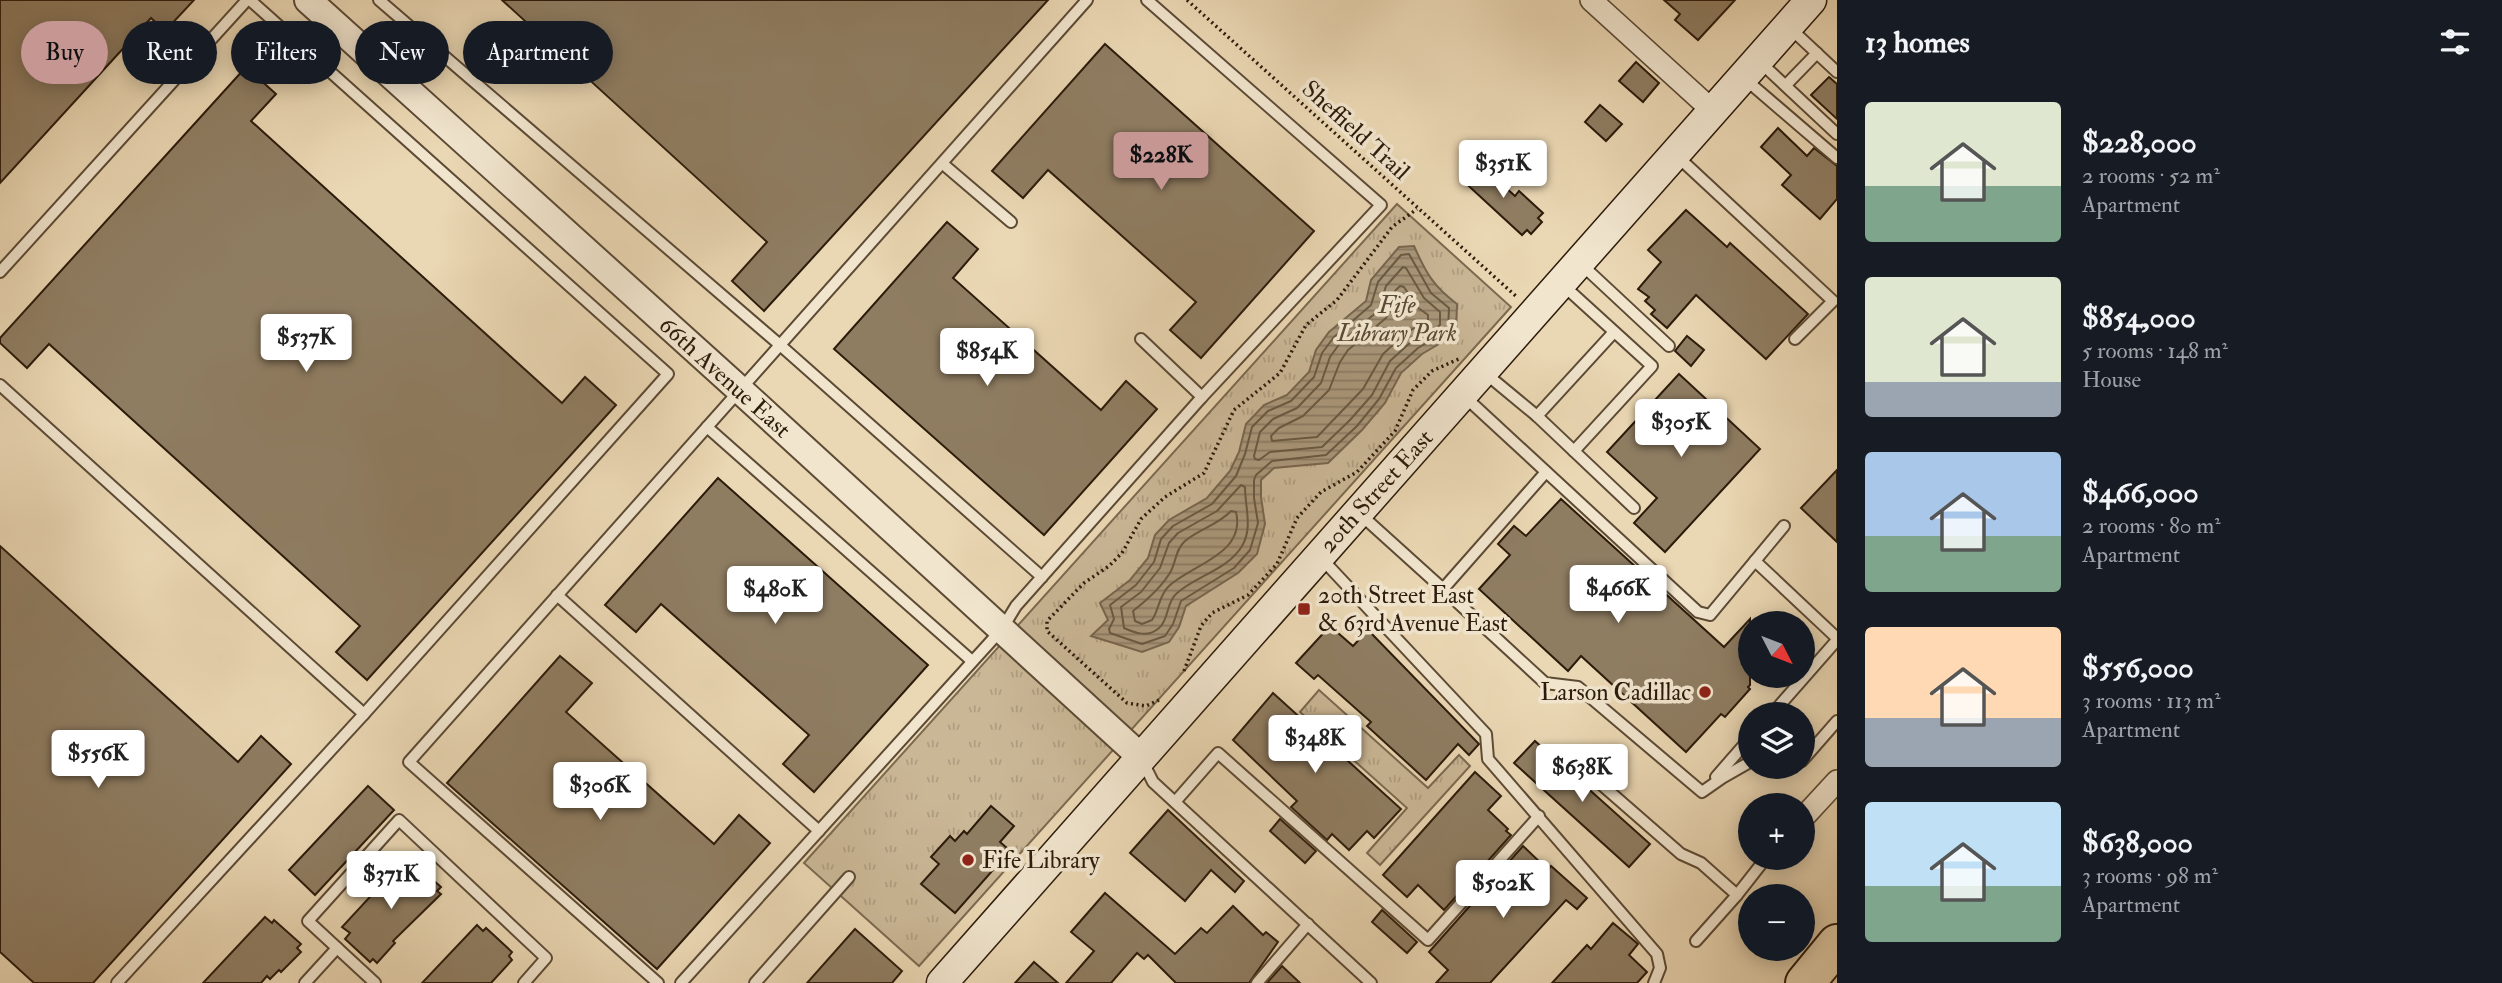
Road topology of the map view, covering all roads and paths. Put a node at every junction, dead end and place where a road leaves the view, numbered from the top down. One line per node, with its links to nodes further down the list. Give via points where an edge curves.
1 (249, 0): 21 (lane); 53 (lane, via 668,374)
2 (308, 0): 32 (street, 66th Avenue East)
3 (379, 0): 28 (lane)
4 (1087, 0): 18 (lane)
5 (1147, 0): 34 (lane, via 1381,205)
6 (1186, 0): 19 (path, Sheffield Trail)
7 (1591, 0): 14 (street)
8 (1811, 0): 9 (main road, 20th Street East)
9 (1788, 26): 10 (lane); 11 (main road, 20th Street East)
10 (1817, 53): 12 (lane); 13 (lane)
11 (1751, 69): 13 (lane); 14 (main road, 20th Street East); 17 (lane)
12 (1837, 72)
13 (1786, 85): 15 (lane)
14 (1713, 111): 16 (main road, 20th Street East)
15 (1837, 134)
16 (1675, 154): 22 (main road, 20th Street East); 23 (lane)
17 (1837, 158)
18 (943, 164): 20 (lane); 28 (lane)
19 (1417, 209): 24 (path, Sheffield Trail); 51 (path, via 1391,227 1337,300 1306,325 1280,373 1234,410 1203,473 1141,519 1122,553 1047,621 1047,631 1127,703 1146,706)
20 (1011, 222)
21 (0, 272)
22 (1570, 273): 24 (main road, 20th Street East); 25 (lane); 29 (lane)
23 (1835, 303): 27 (lane)
24 (1534, 314): 30 (main road, 20th Street East)
25 (1614, 332): 35 (lane); 37 (lane, via 1652,366)
26 (1141, 339): 34 (lane)
27 (1795, 340)
28 (780, 345): 32 (lane); 44 (lane)
29 (1669, 346)
30 (1472, 365): 33 (main road, 20th Street East); 35 (lane); 50 (path, via 1432,371 1413,390 1395,431 1357,472 1321,492 1297,518 1277,564 1248,595 1212,613 1201,626)
31 (0, 386): 53 (lane)
32 (740, 390): 36 (lane); 47 (street, 66th Avenue East)
33 (1462, 394): 38 (lane); 40 (main road, 20th Street East)
34 (1202, 397): 44 (lane)
35 (1537, 416): 37 (lane)
36 (707, 427): 46 (lane); 49 (lane)
37 (1574, 451): 39 (lane)
38 (1546, 472): 43 (lane, via 1698,612 1710,615); 45 (lane)
39 (1634, 508)
40 (1358, 512): 42 (main road, 20th Street East); 45 (lane)
41 (1784, 526): 43 (lane)
42 (1319, 556): 57 (main road, 20th Street East); 64 (lane, via 1486,734 1488,759)
43 (1755, 561): 48 (lane)
44 (1042, 577): 47 (lane)
45 (1443, 589): 61 (lane, via 1545,683 1578,687)
46 (557, 595): 65 (lane); 78 (lane, via 409,762)
47 (1002, 629): 49 (lane); 57 (street, 66th Avenue East)
48 (1837, 639): 52 (lane)
49 (972, 661): 65 (lane)
50 (1178, 679)
51 (1162, 698)
52 (1782, 702)
53 (364, 714): 74 (lane)
54 (1837, 721): 55 (lane)
55 (1815, 746)
56 (1738, 752): 61 (lane)
57 (1141, 757): 62 (lane, via 1153,782); 73 (main road, 20th Street East)
58 (1579, 765): 68 (lane, via 1681,854 1701,863)
59 (1738, 769): 61 (lane)
60 (1837, 781): 63 (street)
61 (1702, 792)
62 (1175, 802): 64 (lane, via 1219,753 1428,940); 69 (lane)
63 (1815, 805)
64 (1539, 816): 83 (lane, via 1657,954 1660,968)
65 (819, 831): 79 (lane)
66 (1757, 870): 68 (lane)
67 (849, 877): 80 (lane)
68 (1737, 895): 70 (lane)
69 (1307, 924): 81 (lane); 82 (lane)
70 (1696, 941)
71 (1837, 944): 84 (highway)
72 (337, 948): 75 (lane); 76 (lane); 77 (lane, via 309,921 399,820 545,958)
73 (948, 981)
74 (117, 983)
75 (305, 983)
76 (375, 983)
77 (524, 983)
78 (658, 983)
79 (681, 983)
80 (755, 983)
81 (1257, 983)
82 (1371, 983)
83 (1654, 983)
84 (1805, 983)

